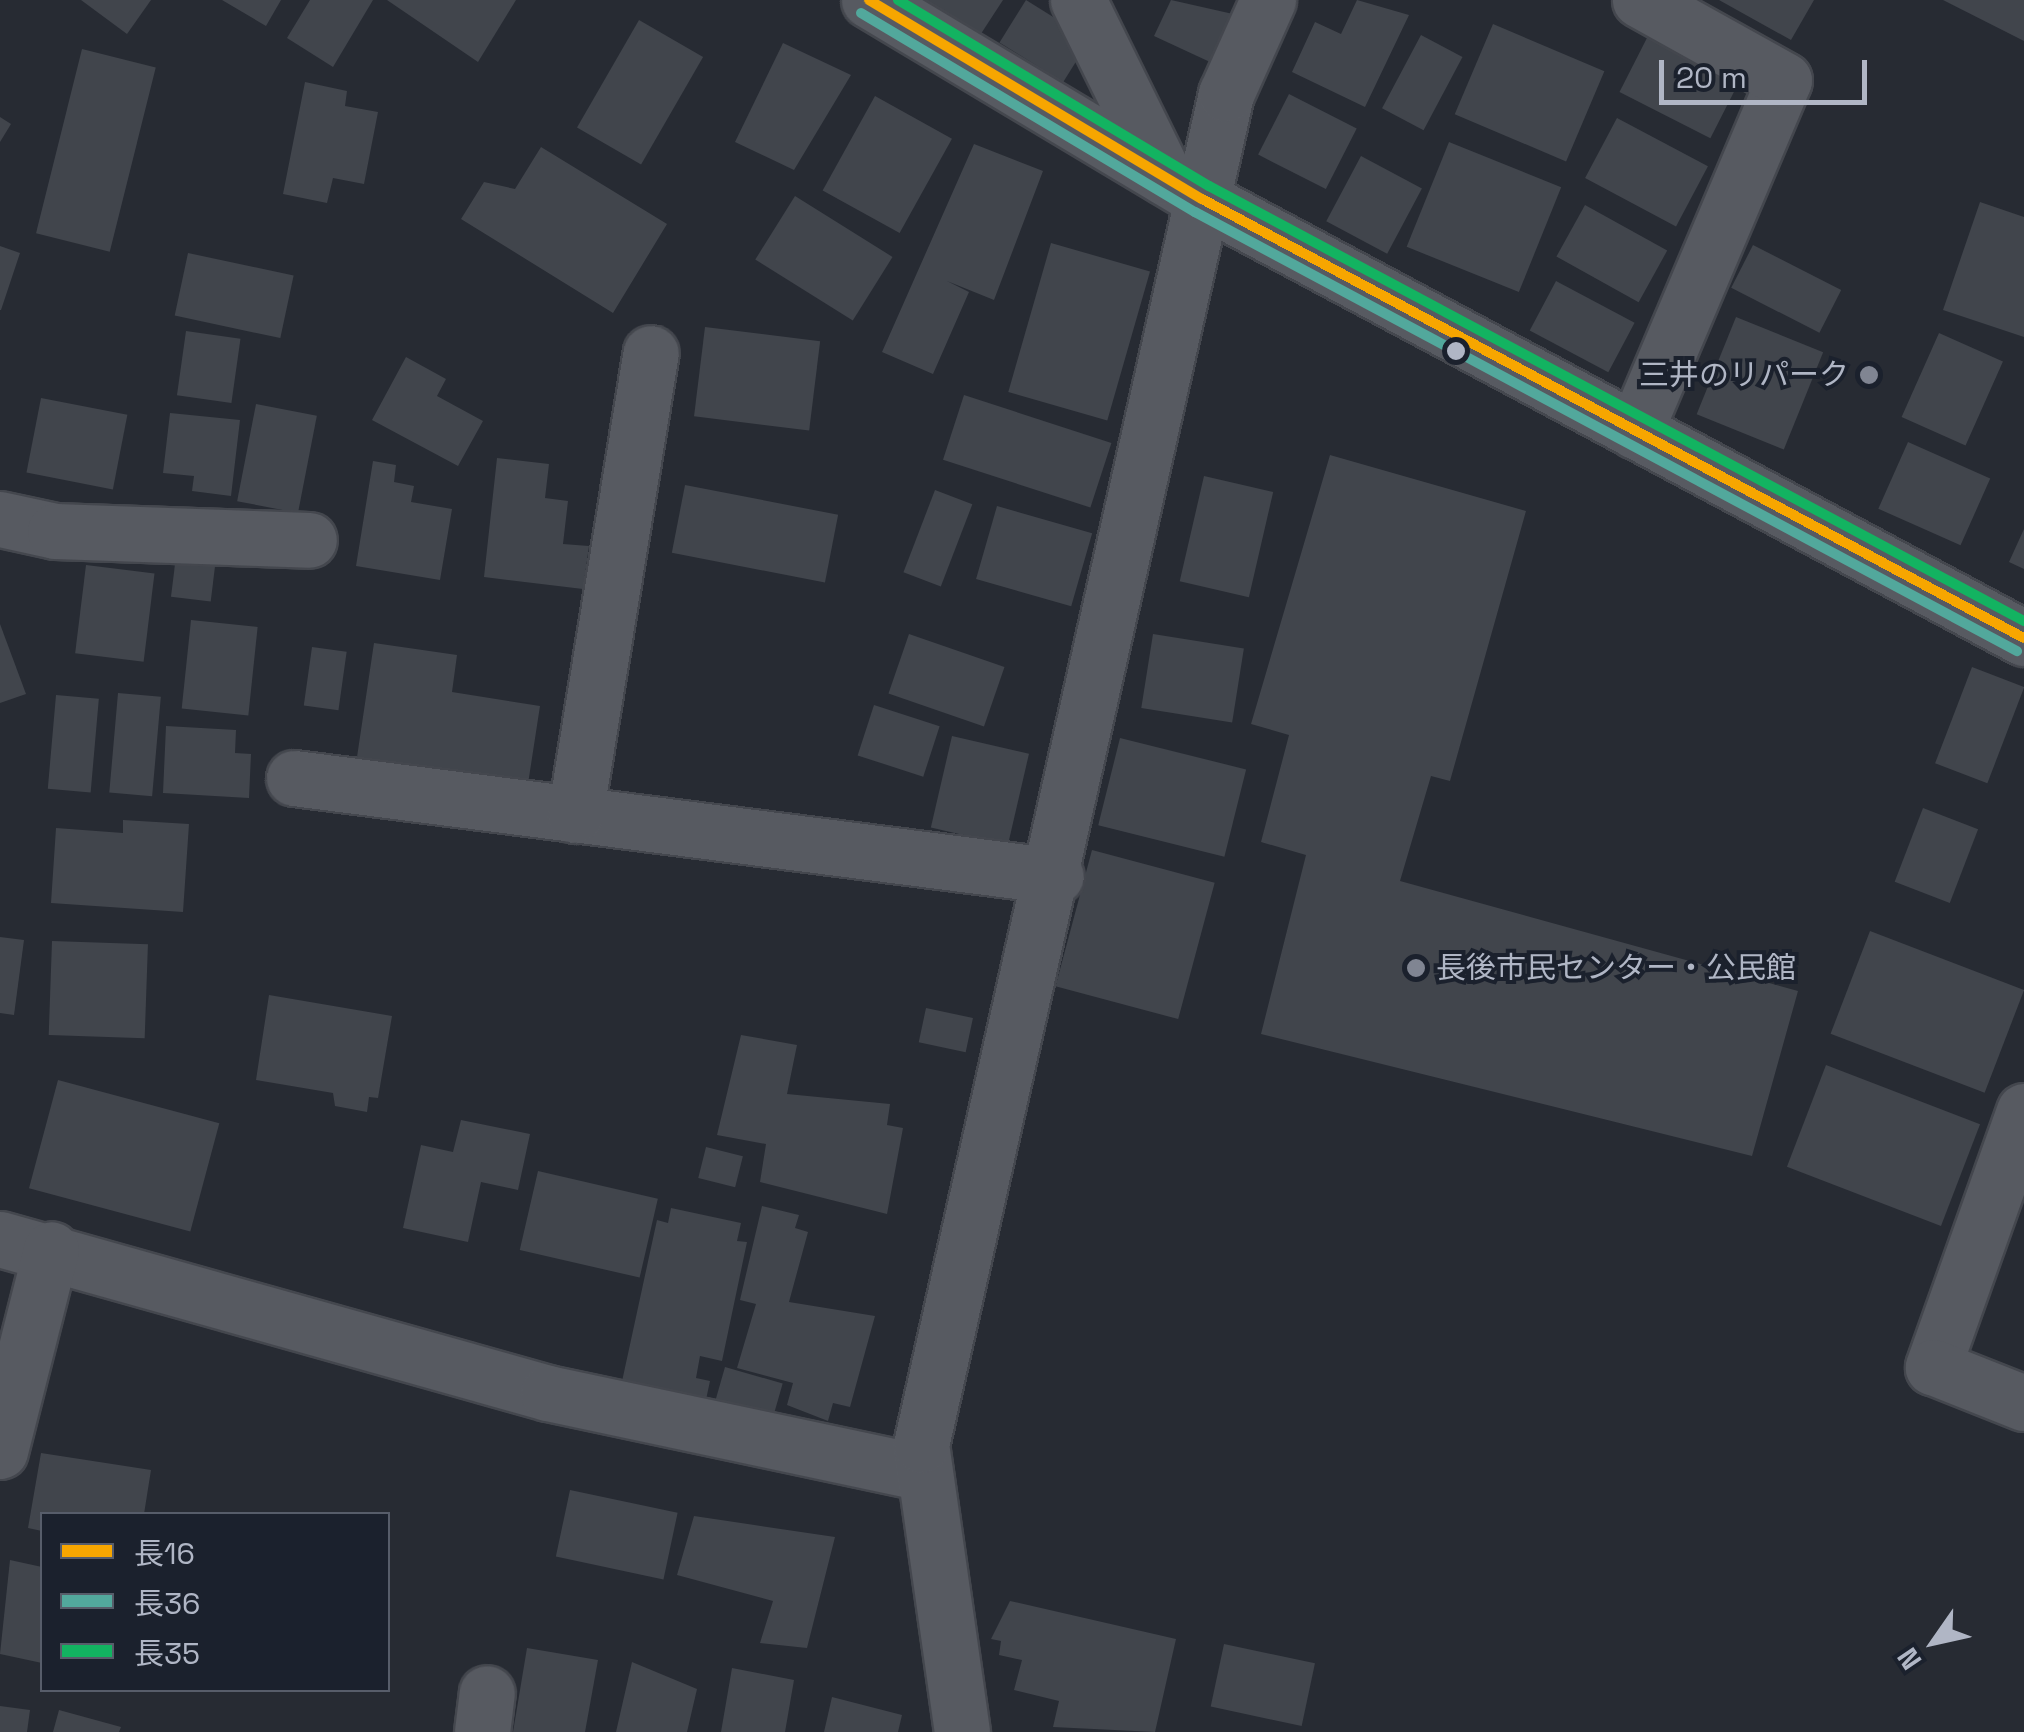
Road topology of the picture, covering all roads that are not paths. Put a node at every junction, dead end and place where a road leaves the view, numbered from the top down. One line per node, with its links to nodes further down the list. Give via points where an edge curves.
1 (869, 0): 5 (street)
2 (1078, 0): 5 (street)
3 (1268, 0): 5 (street)
4 (1640, 0): 7 (street, via 1784,80)
5 (1183, 188): 7 (street); 13 (street)
6 (651, 353): 12 (street)
7 (1635, 431): 10 (street)
8 (0, 520): 9 (street, via 55,531)
9 (309, 540)
10 (2024, 638)
11 (294, 778): 12 (street)
12 (575, 815): 13 (street)
13 (1056, 876): 18 (street, via 921,1445)
14 (2024, 1111): 16 (street, via 1932,1367)
15 (26, 1244): 17 (street); 18 (street, via 548,1393)
16 (2024, 1404)
17 (0, 1451)
18 (924, 1473): 19 (street)
19 (962, 1732)

